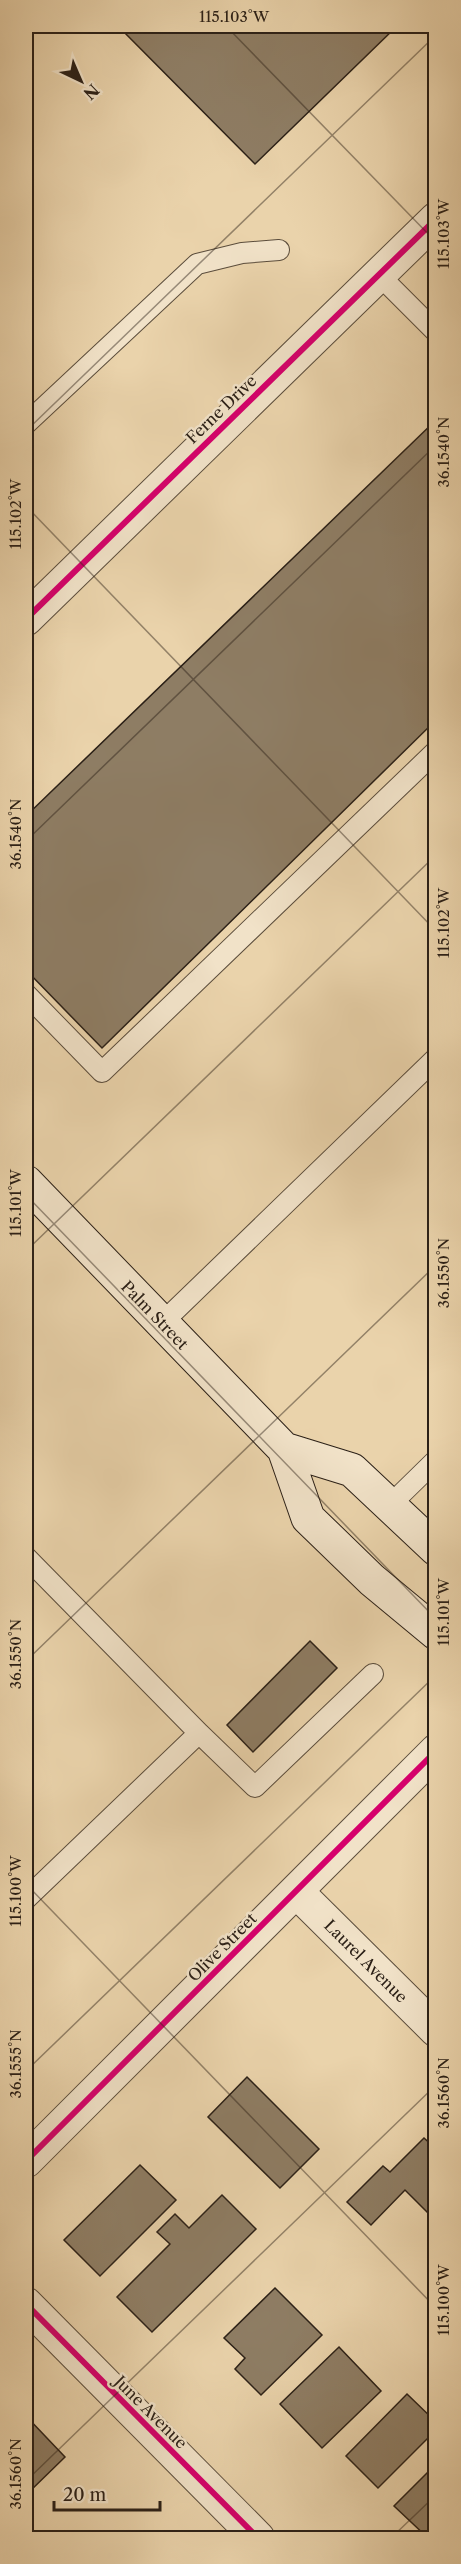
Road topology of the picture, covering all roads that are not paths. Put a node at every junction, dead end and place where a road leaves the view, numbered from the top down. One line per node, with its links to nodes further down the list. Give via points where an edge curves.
1 (435, 219): 3 (street, Ferne Drive)
2 (279, 250): 5 (lane, via 242,253 197,264)
3 (379, 275): 4 (lane); 6 (street, Ferne Drive)
4 (435, 333)
5 (26, 424)
6 (26, 619)
7 (435, 751): 8 (lane, via 102,1072)
8 (26, 994)
9 (435, 1058): 11 (lane)
10 (26, 1182): 11 (street, Palm Street)
11 (162, 1323): 12 (street, Palm Street)
12 (284, 1449): 14 (street, Palm Street, via 352,1470); 17 (street, Palm Street, via 308,1518 372,1580)
13 (435, 1460): 14 (lane)
14 (389, 1506): 15 (street, Palm Street)
15 (435, 1549)
16 (26, 1557): 19 (lane)
17 (435, 1633)
18 (373, 1674): 19 (lane, via 255,1787)
19 (198, 1733): 22 (lane)
20 (435, 1751): 21 (street, Olive Street)
21 (297, 1892): 23 (street, Laurel Avenue); 24 (street, Olive Street)
22 (26, 1899)
23 (435, 2030)
24 (26, 2161)
25 (26, 2304): 26 (street, June Avenue)
26 (258, 2538)

